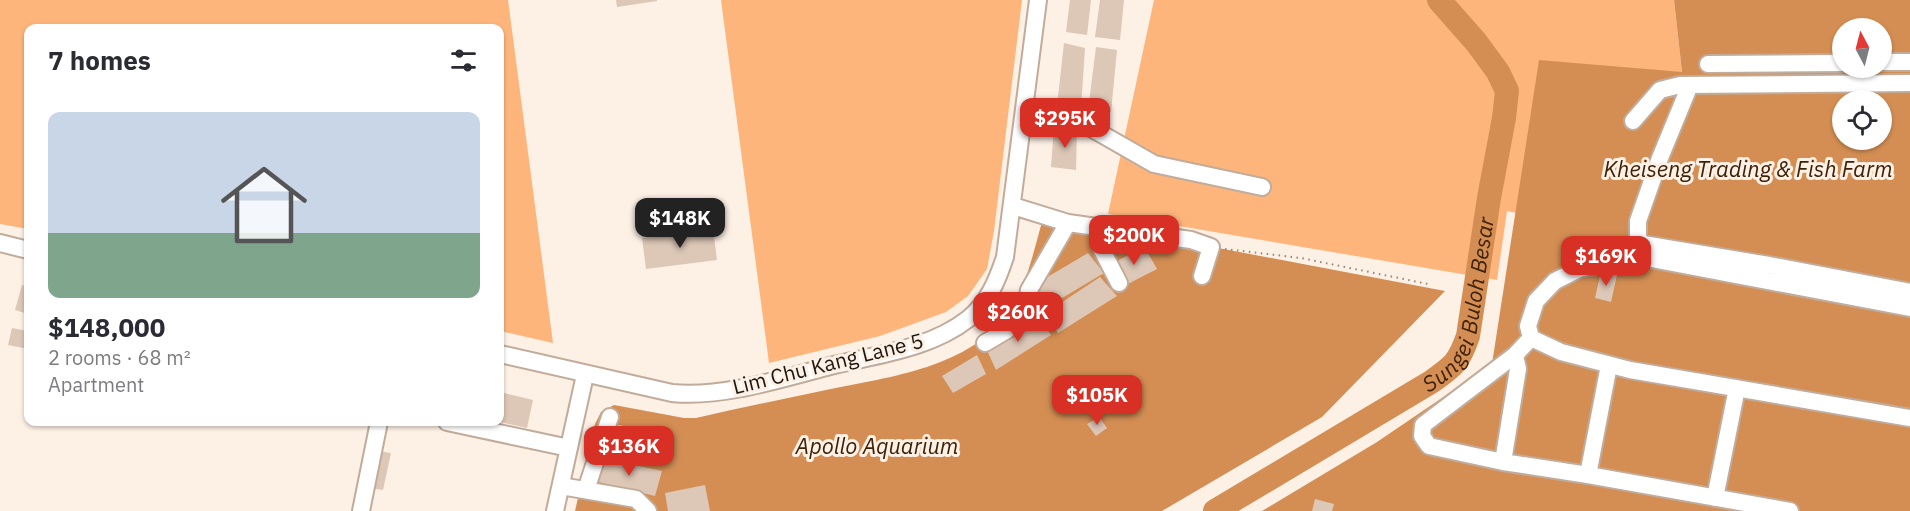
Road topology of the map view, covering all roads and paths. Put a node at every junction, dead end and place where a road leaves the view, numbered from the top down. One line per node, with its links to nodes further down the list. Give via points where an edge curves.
1 (1038, 0): 8 (street, Lim Chu Kang Lane 5)
2 (1892, 62): 3 (street)
3 (1910, 62)
4 (1832, 63): 5 (street)
5 (1708, 64)
6 (1910, 83): 7 (street)
7 (1690, 85): 9 (street, via 1660,90); 20 (street, via 1638,221 1638,238 1643,244)
8 (1024, 112): 10 (street, via 1077,120 1154,164); 11 (street, Lim Chu Kang Lane 5)
9 (1633, 121)
10 (1262, 187)
11 (1013, 206): 12 (street); 27 (street, Lim Chu Kang Lane 5, via 997,280 968,318 944,334 916,345 770,381 693,395)
12 (1068, 223): 13 (street); 23 (street, via 1029,290 1025,311 1007,330)
13 (1101, 228): 15 (street, via 1191,240); 18 (street, via 1102,250)
14 (0, 243): 16 (street)
15 (1211, 247): 17 (street); 19 (path, via 1300,258)
16 (24, 249)
17 (1202, 276)
18 (1119, 283)
19 (1428, 284)
20 (1910, 291)
21 (1910, 308): 22 (street, via 1641,257 1580,269 1555,281 1536,301 1528,326)
22 (1531, 338): 25 (street); 26 (street, via 1561,352)
23 (985, 343)
24 (504, 355): 27 (street, Lim Chu Kang Lane 5)
25 (1515, 355): 34 (street, via 1518,369); 34 (street, via 1423,425 1422,436 1429,446)
26 (1609, 364): 28 (street); 35 (street)
27 (585, 375): 33 (street)
28 (1737, 388): 30 (street); 38 (street)
29 (610, 417): 37 (street)
30 (1910, 418)
31 (378, 426): 39 (street)
32 (466, 426): 33 (street)
33 (569, 448): 36 (street)
34 (1503, 462): 35 (street)
35 (1588, 476): 38 (street)
36 (561, 486): 37 (street); 40 (street)
37 (586, 490): 41 (street, via 636,499)
38 (1715, 498): 42 (street)
39 (362, 511)
40 (555, 511)
41 (648, 511)
42 (1790, 511)

